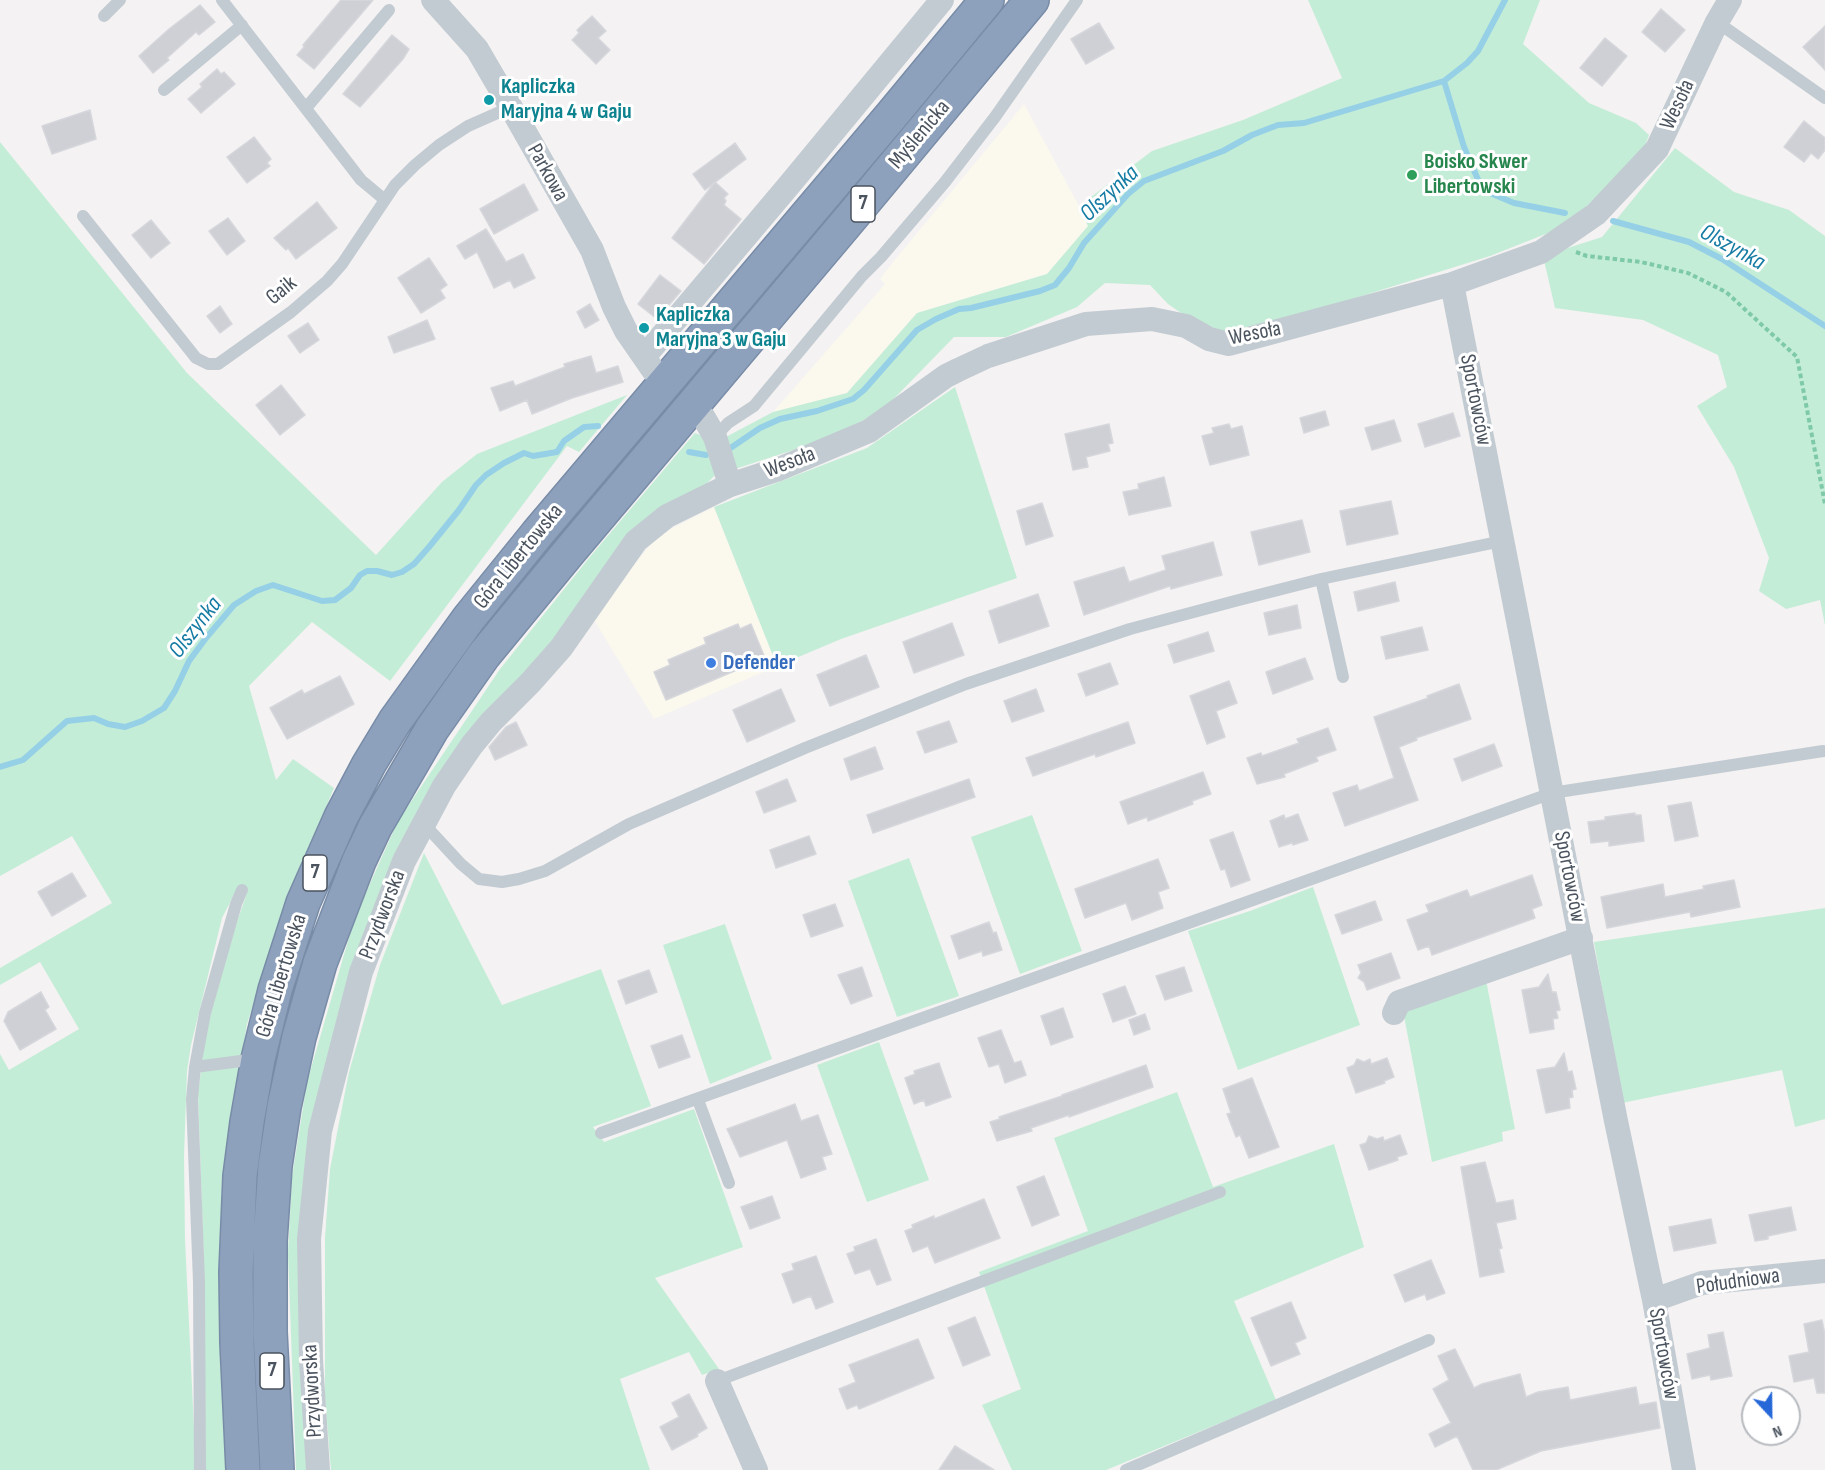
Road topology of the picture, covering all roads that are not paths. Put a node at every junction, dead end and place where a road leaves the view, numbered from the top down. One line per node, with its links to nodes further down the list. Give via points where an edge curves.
1 (120, 0): 10 (lane)
2 (222, 0): 12 (lane)
3 (433, 0): 15 (street, Parkowa, via 477,49)
4 (942, 0): 20 (street)
5 (987, 0): 21 (highway, Myślenicka / 7)
6 (1032, 0): 22 (highway, Myślenicka / 7)
7 (1077, 0): 23 (lane, via 945,182 754,406)
8 (1730, 0): 11 (street, Wesoła)
9 (389, 10): 16 (lane)
10 (104, 16)
11 (1717, 22): 14 (lane); 19 (street, Wesoła, via 1657,149 1596,214 1541,252)
12 (242, 25): 13 (lane); 16 (lane)
13 (164, 90)
14 (1825, 98)
15 (511, 107): 17 (lane, Gaik, via 468,126 439,145 395,185); 20 (street, Parkowa, via 592,250 614,307)
16 (306, 108): 17 (lane, via 361,180)
17 (385, 200): 18 (lane, Gaik, via 327,281 236,352 218,363 208,364 196,358)
18 (83, 216)
19 (1452, 284): 24 (street, Wesoła, via 1229,344 1209,339 1186,326 1152,319 1086,324 988,356 946,376 869,431); 25 (street, Sportowców)
20 (644, 357): 21 (street, Parkowa)
21 (666, 381): 34 (highway, Góra Libertowska / 7, via 469,618 375,754 303,903)
22 (692, 407): 23 (street); 46 (highway, Góra Libertowska / 7, via 517,614 450,702 375,827 332,929 299,1037 275,1166 270,1332)
23 (716, 436): 24 (street)
24 (730, 485): 30 (street, Przydworska, via 668,516 636,541 561,648 472,745)
25 (1502, 541): 26 (lane); 29 (street, Sportowców)
26 (1321, 579): 27 (lane); 30 (lane, via 1130,629 966,684 629,824 545,871 519,879 479,879)
27 (1343, 677)
28 (1823, 751): 29 (lane)
29 (1552, 793): 32 (street, Sportowców); 36 (lane)
30 (424, 824): 47 (street, Przydworska, via 404,861 361,972 320,1131 309,1239)
31 (242, 890): 35 (lane, via 205,1013)
32 (1581, 938): 33 (street, via 1399,1002); 41 (street, Sportowców)
33 (1394, 1013)
34 (258, 1059): 35 (lane); 45 (highway, Góra Libertowska / 7, via 243,1152 237,1238)
35 (195, 1067): 44 (lane, via 192,1099 199,1282)
36 (698, 1100): 37 (lane); 38 (lane)
37 (601, 1133)
38 (729, 1183)
39 (1220, 1192): 43 (lane)
40 (1825, 1271): 41 (street, Południowa, via 1702,1283)
41 (1654, 1300): 50 (street, Sportowców)
42 (1429, 1340): 49 (lane)
43 (717, 1382): 48 (street)
44 (200, 1470)
45 (243, 1470)
46 (277, 1470)
47 (318, 1470)
48 (756, 1470)
49 (1126, 1470)
50 (1684, 1470)

